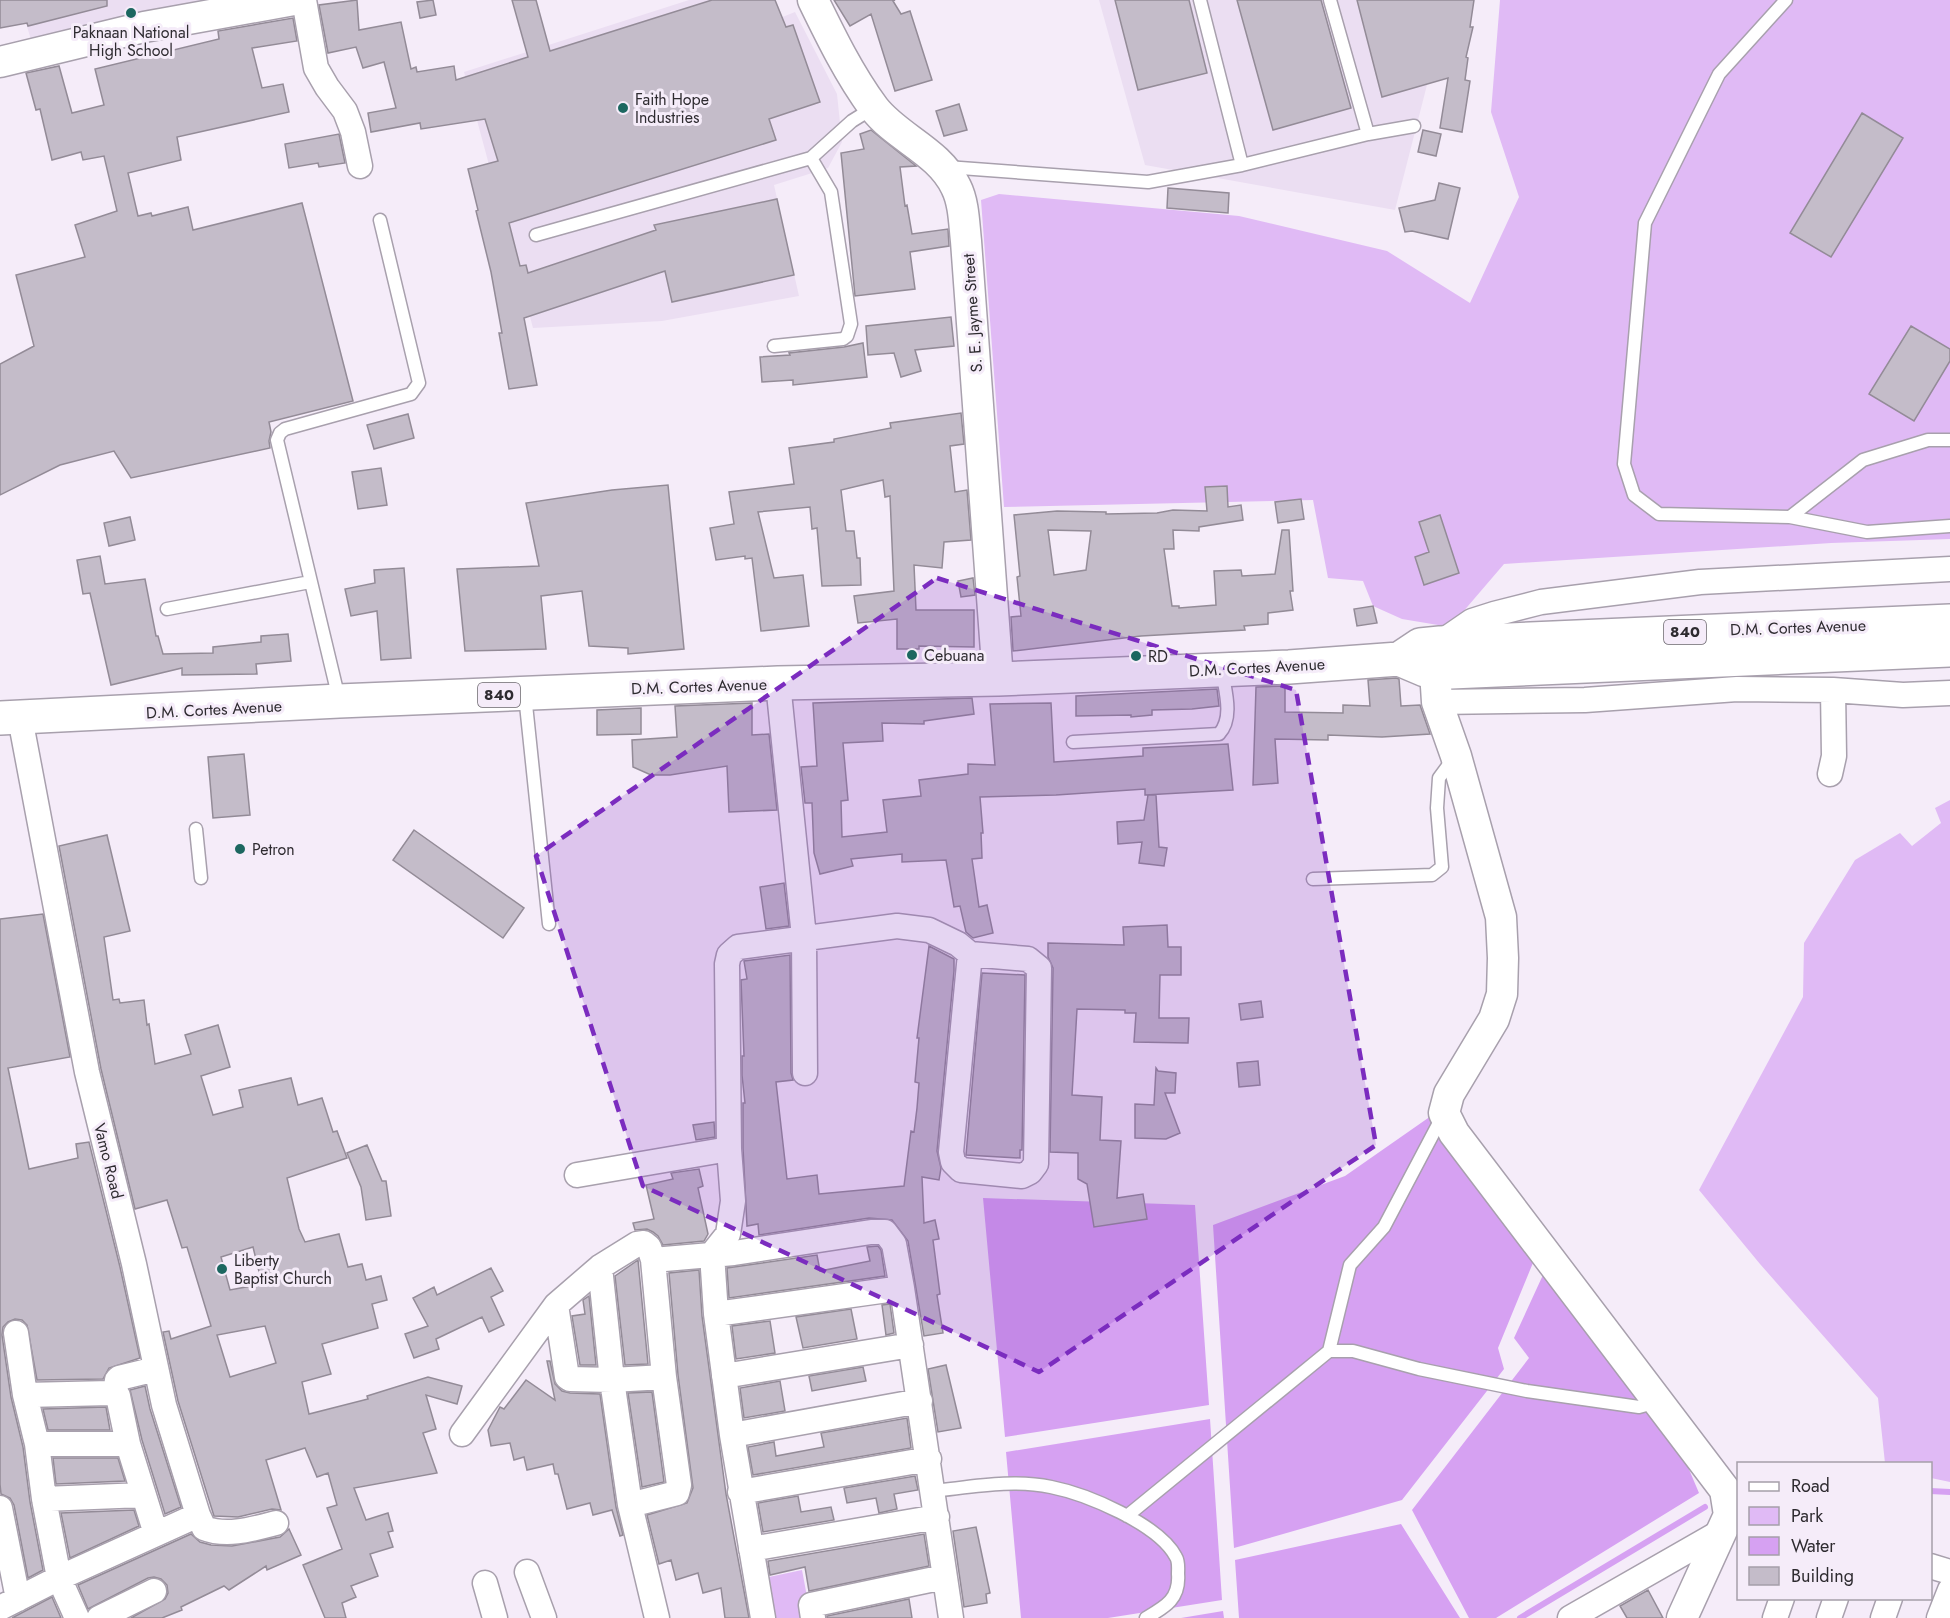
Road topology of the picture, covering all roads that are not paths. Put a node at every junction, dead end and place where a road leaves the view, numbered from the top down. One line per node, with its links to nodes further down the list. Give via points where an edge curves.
1 (294, 0): 7 (street, via 144,27)
2 (304, 0): 13 (street, via 316,68 345,111)
3 (813, 0): 8 (street, S. E. Jayme Street, via 841,56)
4 (1200, 0): 12 (lane)
5 (1330, 0): 10 (lane)
6 (1786, 0): 19 (lane, via 1719,74 1645,224 1624,464 1634,495 1659,514)
7 (0, 62)
8 (874, 108): 11 (lane, via 852,121); 14 (street, S. E. Jayme Street)
9 (1414, 126): 10 (lane)
10 (1368, 134): 12 (lane)
11 (811, 158): 16 (lane); 17 (lane, via 831,192 851,324 843,339)
12 (1242, 165): 14 (lane, via 1148,182)
13 (360, 166)
14 (943, 166): 28 (street, S. E. Jayme Street, via 961,200 966,241)
15 (380, 220): 22 (lane, via 419,383 411,394 280,433 278,440)
16 (536, 235)
17 (774, 346)
18 (1950, 440): 19 (lane, via 1928,440 1863,460)
19 (1790, 516): 20 (lane, via 1867,532)
20 (1950, 526)
21 (1950, 569): 27 (street, via 1700,582 1541,602 1473,621)
22 (310, 582): 23 (lane); 33 (lane)
23 (167, 609)
24 (1950, 621): 27 (highway, D.M. Cortes Avenue / 840)
25 (1950, 650): 27 (highway, D.M. Cortes Avenue / 840)
26 (1222, 669): 27 (highway, D.M. Cortes Avenue / 840, via 1399,659 1420,645); 28 (highway, D.M. Cortes Avenue / 840); 35 (lane, via 1227,708 1225,727 1219,734)
27 (1437, 672): 30 (street, via 1585,700 1737,689); 36 (street, via 1443,717)
28 (998, 679): 29 (highway, D.M. Cortes Avenue / 840)
29 (778, 683): 32 (highway, D.M. Cortes Avenue / 840); 42 (street)
30 (1833, 690): 31 (street, via 1903,695); 37 (street, via 1834,756)
31 (1950, 693)
32 (525, 694): 33 (highway, D.M. Cortes Avenue / 840); 41 (lane)
33 (339, 701): 34 (highway, D.M. Cortes Avenue / 840)
34 (10, 718): 57 (street, Vamo Road)
35 (1073, 742)
36 (1456, 756): 40 (lane, via 1439,778 1437,808 1442,867 1432,875); 45 (street, via 1501,917 1502,994 1494,1019 1449,1094)
37 (1830, 774)
38 (196, 829): 39 (lane)
39 (201, 878)
40 (1313, 879)
41 (549, 924)
42 (804, 937): 43 (street, via 897,926 928,930); 44 (street); 46 (street, via 738,946 729,955)
43 (970, 954): 43 (street, via 1028,959 1039,968 1036,1164 1022,1176 962,1170 953,1162)
44 (805, 1073)
45 (1444, 1113): 56 (lane, via 1384,1227 1350,1265); 64 (street, via 1454,1133)
46 (729, 1149): 47 (street); 48 (street, via 732,1221 728,1234)
47 (577, 1175)
48 (712, 1254): 49 (street); 51 (street, via 885,1233 894,1244); 53 (street)
49 (653, 1260): 50 (street, via 650,1247 644,1243); 59 (street)
50 (600, 1267): 52 (street); 60 (street)
51 (902, 1287): 53 (street); 55 (street)
52 (556, 1305): 60 (street, via 567,1377 573,1381); 65 (street)
53 (716, 1314): 58 (street)
54 (16, 1334): 62 (street)
55 (911, 1345): 58 (street); 63 (street)
56 (1329, 1351): 64 (lane, via 1353,1351 1527,1391 1639,1407); 78 (lane)
57 (156, 1369): 61 (street, via 119,1378); 77 (street, Vamo Road)
58 (724, 1376): 66 (street)
59 (664, 1377): 60 (street); 74 (street, via 677,1493)
60 (612, 1380): 74 (street)
61 (115, 1394): 62 (street); 68 (street)
62 (25, 1395): 67 (street)
63 (920, 1401): 66 (street); 69 (street)
64 (1658, 1402): 76 (street)
65 (462, 1434)
66 (732, 1434): 71 (street)
67 (37, 1444): 68 (street); 73 (street)
68 (128, 1444): 72 (street)
69 (929, 1458): 70 (street); 71 (street)
70 (933, 1491): 78 (lane, via 1020,1482 1053,1487 1110,1506); 79 (street)
71 (740, 1492): 82 (street)
72 (142, 1495): 73 (street); 81 (street)
73 (44, 1499): 87 (street)
74 (630, 1505): 95 (street)
75 (0, 1508): 94 (street)
76 (1725, 1512): 104 (street); 105 (street)
77 (198, 1515): 80 (street, via 204,1528 211,1531 252,1530); 81 (street)
78 (1127, 1516): 103 (lane, via 1150,1530 1178,1559 1179,1586 1167,1606)
79 (936, 1517): 82 (street); 86 (street)
80 (276, 1523)
81 (156, 1534): 87 (street)
82 (751, 1549): 100 (street)
83 (1932, 1567): 85 (street)
84 (527, 1572): 99 (street)
85 (1950, 1572)
86 (944, 1577): 101 (street, via 810,1605); 102 (street)
87 (60, 1578): 94 (street); 96 (street)
88 (485, 1583): 98 (street)
89 (1950, 1590): 109 (street)
90 (154, 1591): 97 (street)
91 (1782, 1600): 106 (street)
92 (1836, 1600): 107 (street)
93 (1890, 1600): 108 (street)
94 (9, 1604)
95 (651, 1616)
96 (77, 1618)
97 (99, 1618)
98 (495, 1618)
99 (544, 1618)
100 (764, 1618)
101 (813, 1618)
102 (951, 1618)
103 (1146, 1618)
104 (1570, 1618)
105 (1682, 1618)
106 (1775, 1618)
107 (1829, 1618)
108 (1884, 1618)
109 (1939, 1618)

